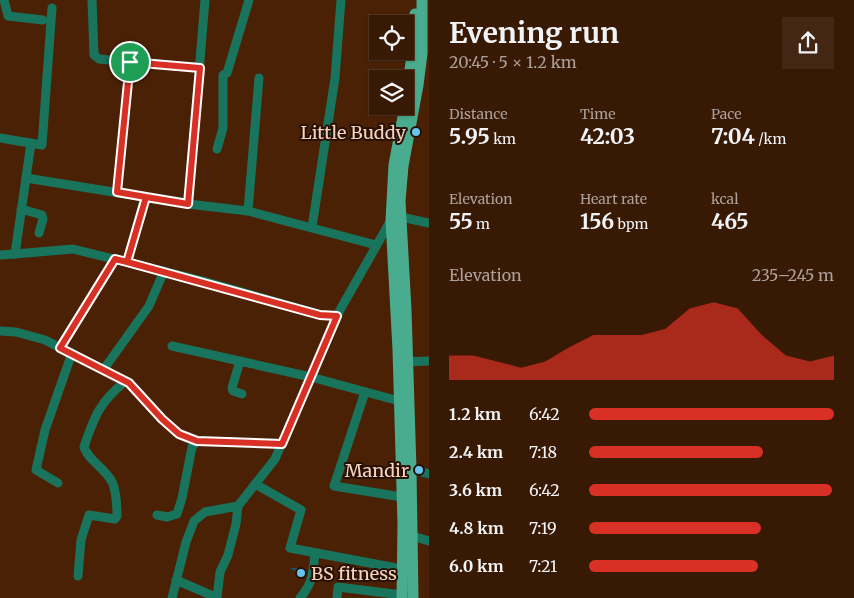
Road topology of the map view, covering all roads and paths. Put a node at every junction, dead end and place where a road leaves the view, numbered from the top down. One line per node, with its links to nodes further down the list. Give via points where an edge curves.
1 (4, 0): 9 (street, via 8,16)
2 (92, 0): 10 (street, via 94,55 99,59)
3 (205, 0): 11 (street)
4 (248, 0): 17 (street, via 227,73 223,75 223,128)
5 (341, 0): 26 (street, via 335,78)
6 (415, 0): 12 (main road)
7 (422, 0): 24 (main road, via 422,53)
8 (52, 8): 16 (street, via 42,145)
9 (43, 20)
10 (130, 62): 11 (street); 19 (street)
11 (200, 68): 21 (street)
12 (410, 70)
13 (260, 78): 23 (street)
14 (403, 115): 24 (main road, via 394,172)
15 (0, 138): 16 (street)
16 (31, 143): 18 (street)
17 (217, 149)
18 (26, 178): 19 (street); 22 (street)
19 (117, 192): 20 (street)
20 (146, 197): 21 (street); 32 (street)
21 (188, 204): 23 (street)
22 (21, 209): 27 (street, via 42,215); 29 (street)
23 (248, 211): 26 (street)
24 (396, 219): 25 (street); 28 (street); 41 (main road)
25 (429, 223)
26 (312, 228): 28 (street)
27 (39, 233)
28 (376, 245): 34 (street)
29 (15, 254): 30 (street); 31 (street, via 73,249)
30 (0, 256)
31 (115, 259): 32 (street); 37 (street)
32 (127, 262): 33 (street)
33 (164, 271): 34 (street, via 320,315); 42 (street, via 149,306)
34 (337, 316): 43 (street)
35 (0, 331): 37 (street, via 45,340)
36 (172, 346): 39 (street)
37 (60, 348): 38 (street)
38 (72, 353): 42 (street); 52 (street, via 44,430 36,470)
39 (240, 361): 43 (street); 46 (street, via 232,388)
40 (429, 361): 41 (street)
41 (403, 362): 47 (main road); 50 (main road)
42 (104, 369): 44 (street)
43 (311, 377): 45 (street); 49 (street)
44 (126, 381): 48 (street, via 179,434); 61 (street, via 112,391 99,408 84,447 113,484 117,516 115,519 89,515 81,540)
45 (365, 392): 47 (street); 54 (street, via 334,486)
46 (242, 394)
47 (400, 401): 54 (main road)
48 (197, 441): 49 (street); 56 (street, via 192,447 177,514)
49 (282, 444): 53 (street, via 275,459)
50 (411, 469): 51 (street); 57 (main road)
51 (429, 474)
52 (58, 483)
53 (255, 484): 55 (street); 59 (street, via 301,510 290,548)
54 (402, 497): 60 (main road)
55 (238, 506): 62 (street, via 205,512 194,521); 65 (street)
56 (157, 515)
57 (412, 536): 58 (street); 63 (main road)
58 (429, 540)
59 (315, 553): 60 (street); 66 (street, via 312,580)
60 (402, 569): 63 (main road)
61 (78, 576)
62 (176, 580): 64 (street); 65 (street)
63 (406, 597): 67 (street, via 338,587)
64 (172, 598)
65 (216, 598)
66 (300, 598)
67 (337, 598)

